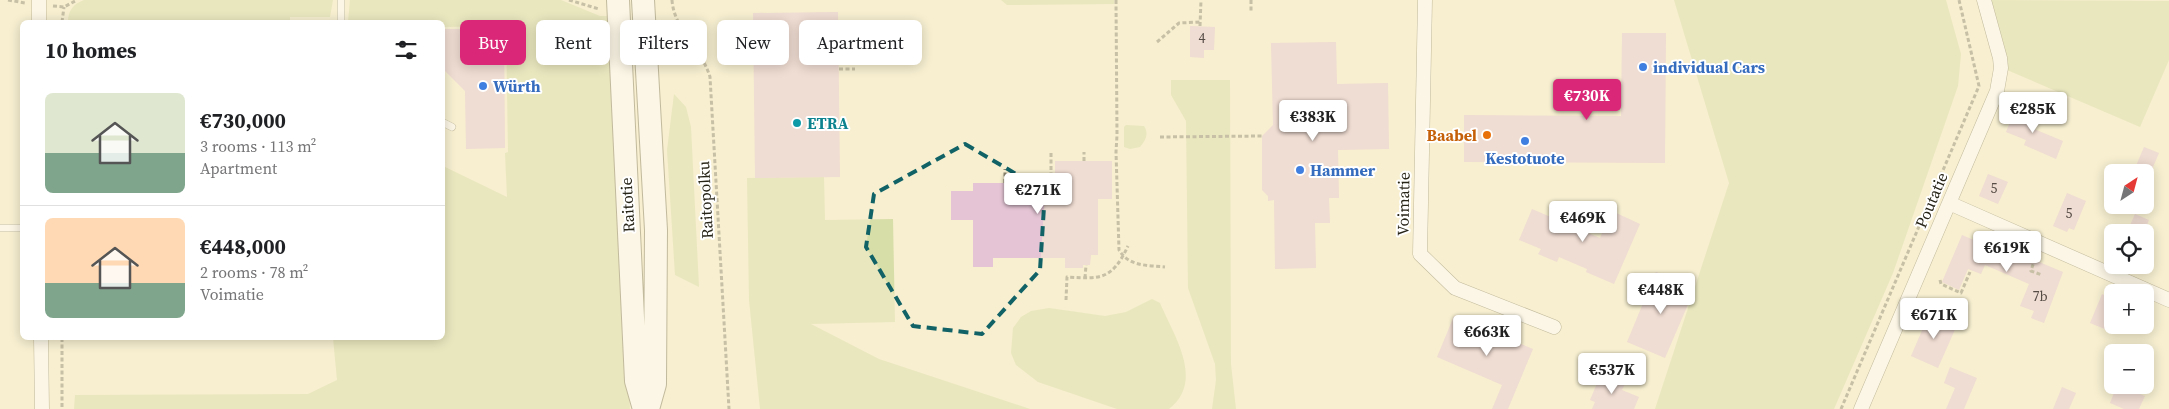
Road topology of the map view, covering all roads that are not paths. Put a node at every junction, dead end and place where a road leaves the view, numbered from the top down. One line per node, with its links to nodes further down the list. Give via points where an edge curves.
1 (39, 0): 7 (street)
2 (340, 0): 8 (lane)
3 (618, 0): 18 (main road, Raitotie, via 636,381)
4 (643, 0): 19 (main road, Raitotie, via 656,230 655,384)
5 (1425, 0): 15 (street, Voimatie, via 1420,254 1455,288)
6 (1984, 0): 11 (street, Poutatie, via 2000,58 2000,80)
7 (39, 20)
8 (341, 20)
9 (445, 124): 10 (lane)
10 (452, 127)
11 (1949, 203): 14 (street); 20 (street, Poutatie)
12 (0, 228): 13 (lane)
13 (20, 228)
14 (2169, 300)
15 (1554, 327)
16 (41, 340): 17 (street)
17 (42, 409)
18 (644, 409)
19 (648, 409)
20 (1861, 409)

